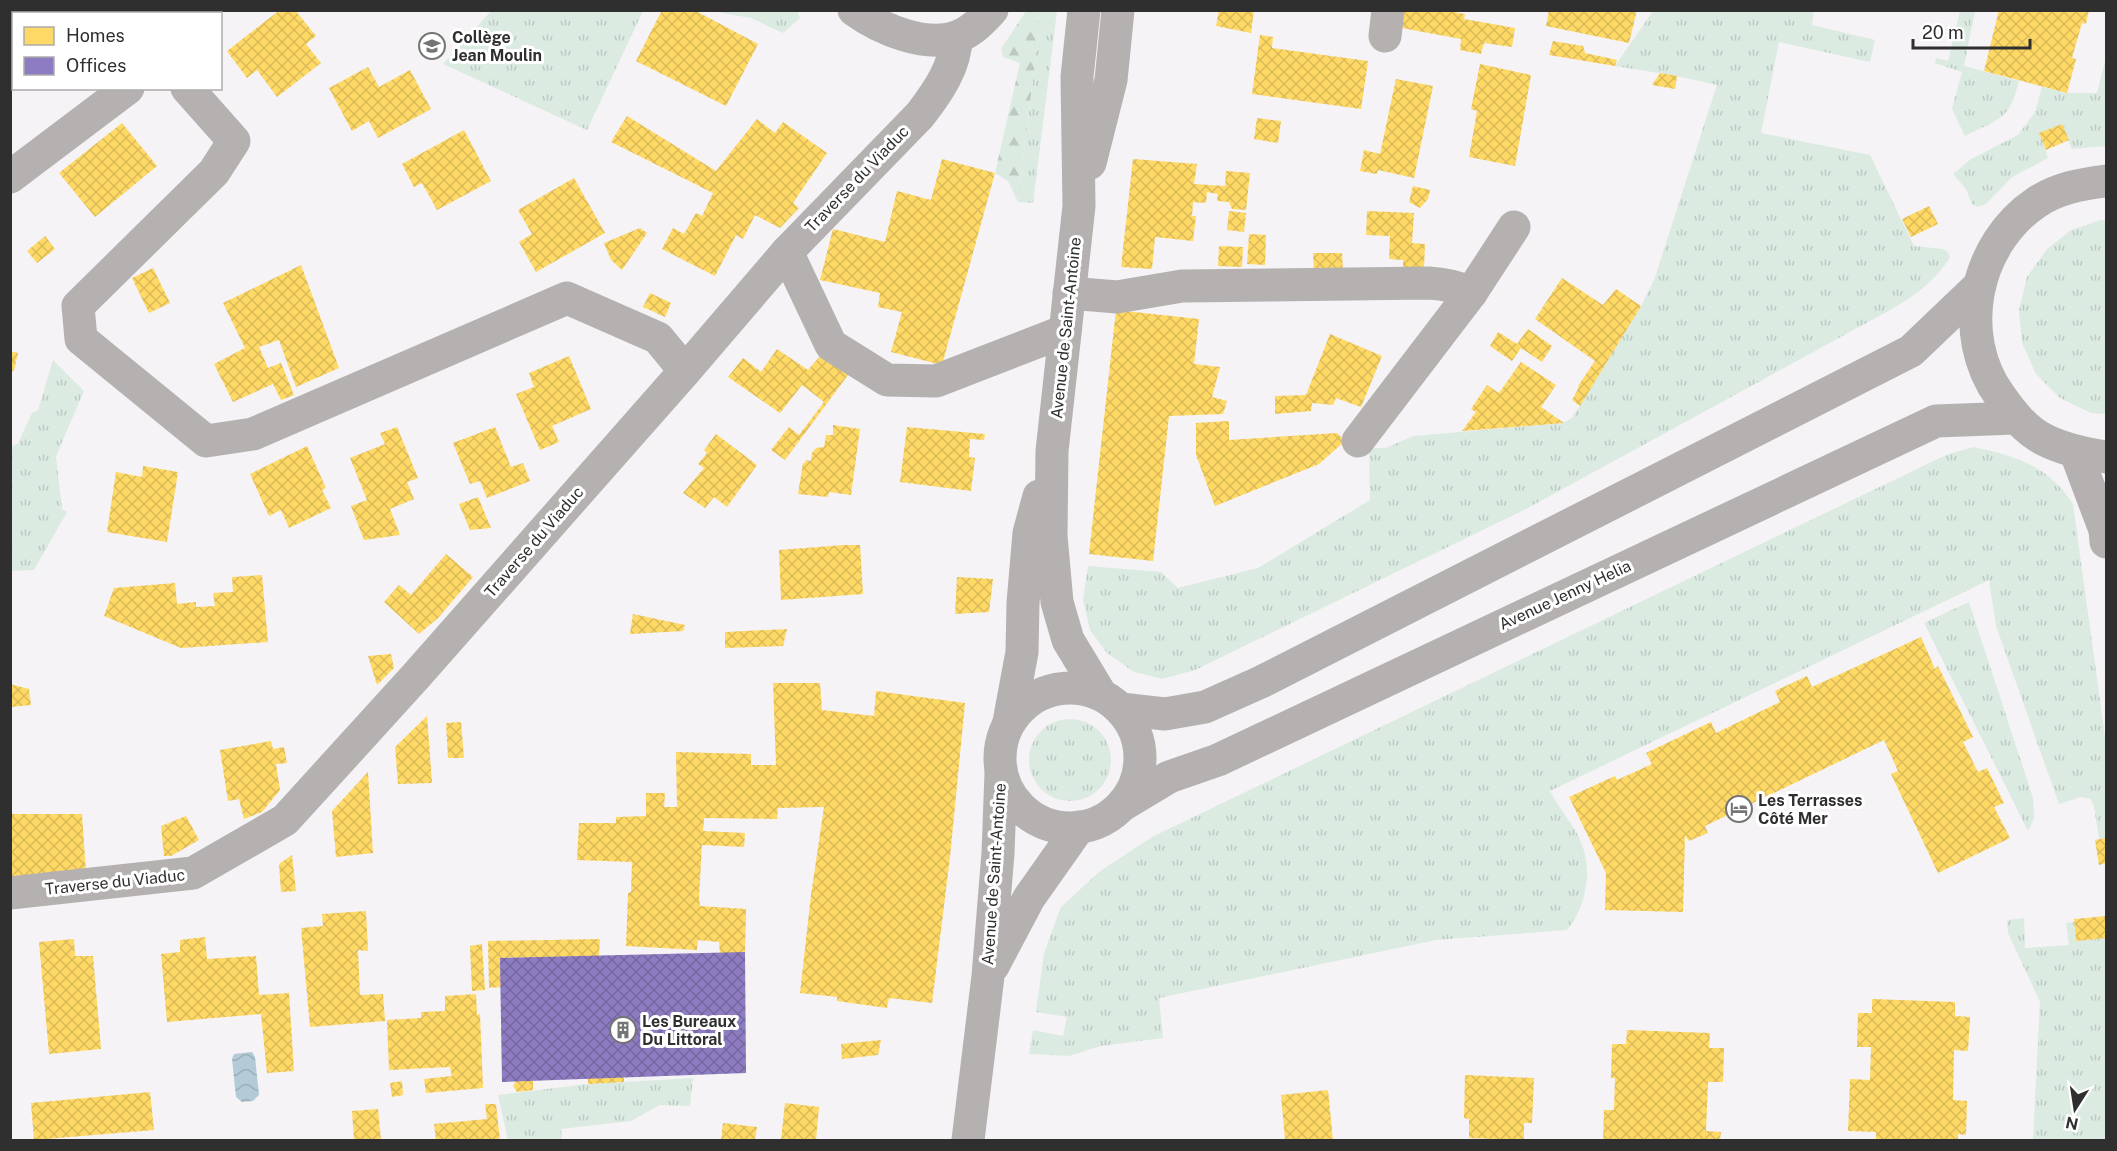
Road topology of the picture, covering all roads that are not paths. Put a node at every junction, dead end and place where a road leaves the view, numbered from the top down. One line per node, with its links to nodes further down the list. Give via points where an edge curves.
1 (854, 10): 5 (street, via 880,27 909,37)
2 (992, 10): 5 (street)
3 (1084, 10): 10 (street, Avenue de Saint-Antoine, via 1077,77)
4 (1118, 10): 10 (street, Avenue de Saint-Antoine, via 1111,80)
5 (957, 38): 12 (street, Traverse du Viaduc, via 954,59 920,115)
6 (125, 90): 8 (street)
7 (189, 90): 17 (street, via 234,141 214,172 78,306 81,339 206,441 253,434 567,298 658,338)
8 (10, 177)
9 (2106, 181): 13 (street, via 2075,184 2037,202 2006,230)
10 (1079, 206): 14 (street, Avenue de Saint-Antoine)
11 (1514, 227): 15 (street)
12 (787, 252): 16 (street, via 831,345 887,380 936,381); 17 (street, Traverse du Viaduc)
13 (1978, 287): 18 (street, via 1975,334 1988,379); 23 (street, via 1911,351 1261,682 1205,707 1165,714)
14 (1070, 293): 15 (street, via 1117,297 1190,285 1429,283); 16 (street, Avenue de Saint-Antoine)
15 (1471, 293): 19 (street)
16 (1065, 331): 20 (street, Avenue de Saint-Antoine)
17 (686, 371): 28 (street, Traverse du Viaduc, via 285,820 193,873)
18 (2015, 417): 21 (street, via 2043,439); 26 (street, Avenue Jenny Helia, via 1936,421 1218,760 1169,777)
19 (1358, 441)
20 (1052, 451): 23 (street, Avenue de Saint-Antoine, via 1051,536 1057,602 1068,640); 24 (street, Avenue de Saint-Antoine, via 1029,533 1022,652)
21 (2091, 455): 22 (street)
22 (2106, 542)
23 (1110, 701): 24 (street, via 1074,687 1048,691 1026,702); 26 (street, via 1135,730 1141,755 1137,781)
24 (1009, 722): 25 (street, via 1000,747)
25 (1001, 773): 27 (street, via 1011,796 1029,815 1053,826); 29 (street, Avenue de Saint-Antoine)
26 (1124, 804): 27 (street, via 1103,820)
27 (1079, 827): 29 (street, Avenue de Saint-Antoine, via 1029,898)
28 (10, 893)
29 (988, 976): 30 (street, Avenue de Saint-Antoine)
30 (968, 1140)

